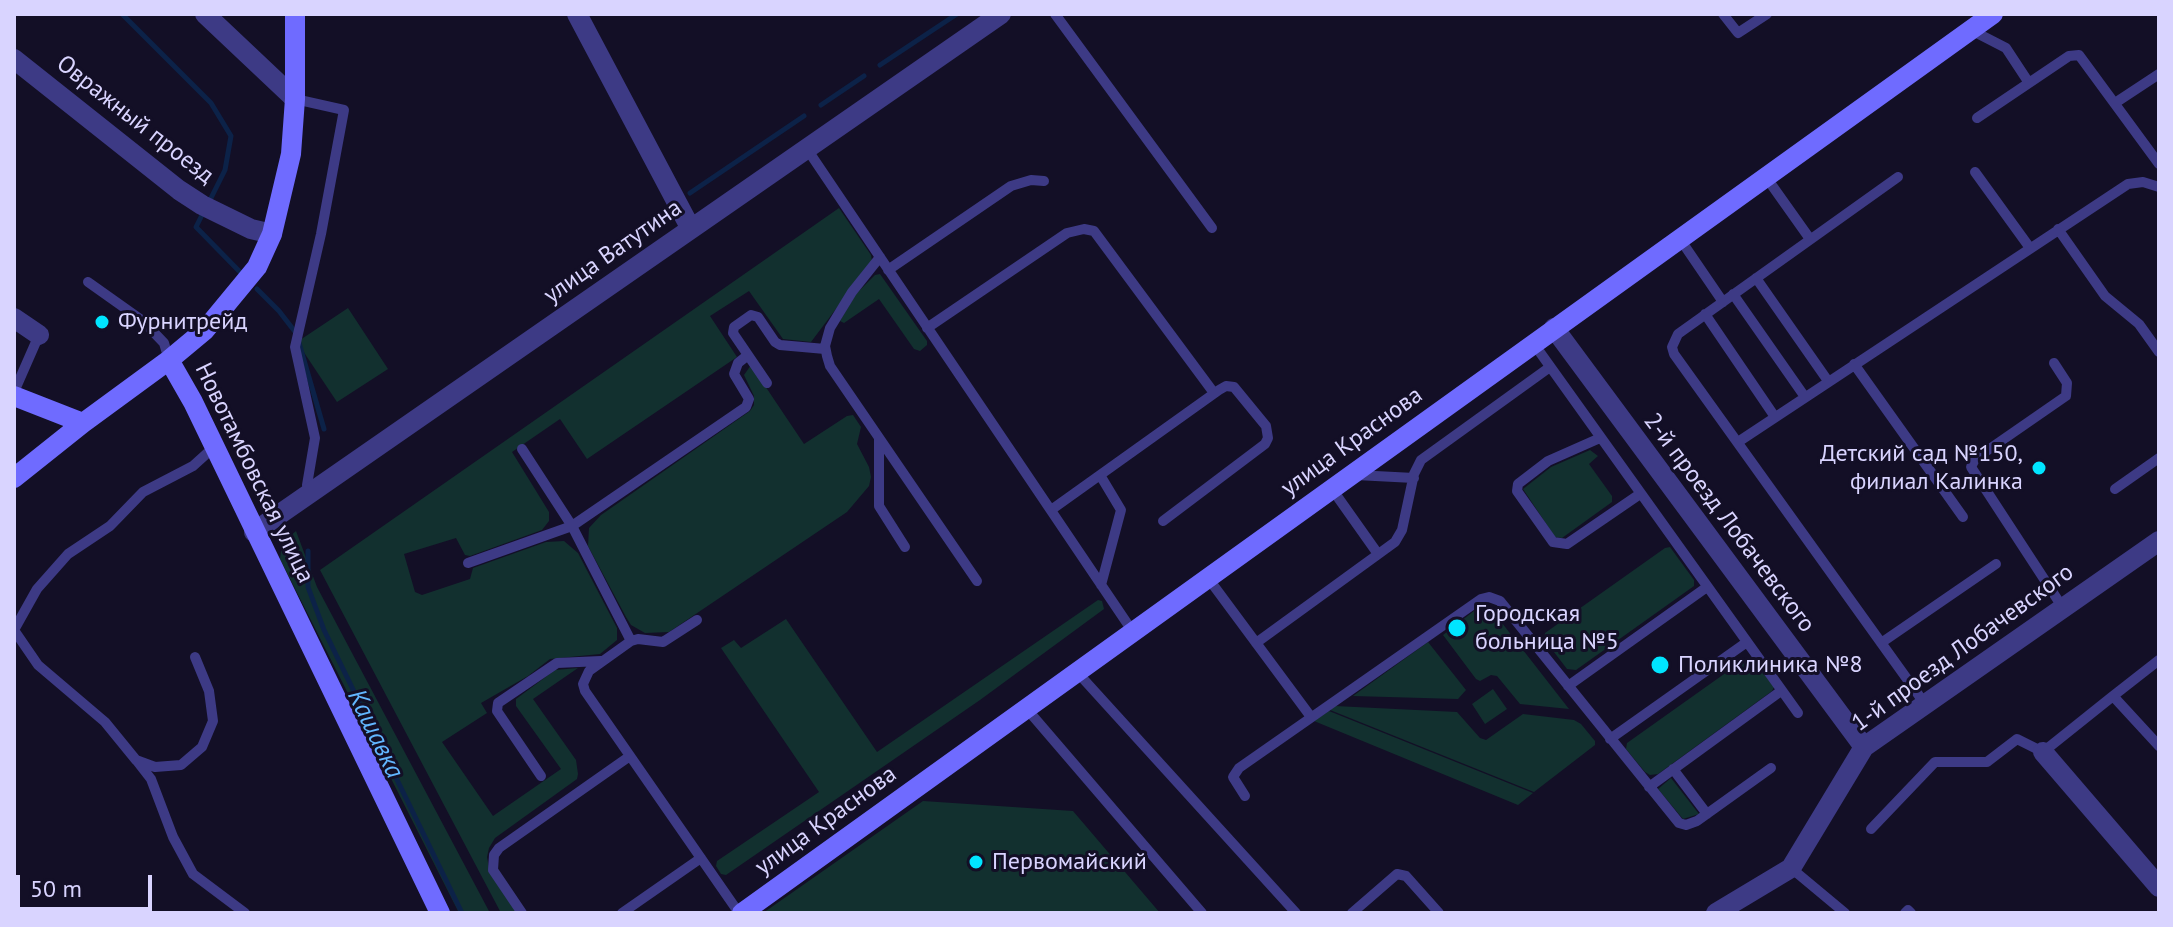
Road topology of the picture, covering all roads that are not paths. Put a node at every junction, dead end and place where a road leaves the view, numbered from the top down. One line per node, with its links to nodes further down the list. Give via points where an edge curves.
1 (205, 14): 12 (street)
2 (295, 14): 12 (street, Новотамбовская улица)
3 (577, 14): 23 (street)
4 (1001, 14): 15 (street, улица Ватутина)
5 (1055, 14): 22 (lane)
6 (1723, 14): 7 (lane, via 1738,33)
7 (1767, 14)
8 (1978, 21): 11 (lane, via 2006,48); 18 (street, улица Краснова)
9 (14, 59): 25 (street, Овражный проезд, via 179,190 251,229)
10 (2159, 74): 13 (lane)
11 (2029, 83): 13 (lane, via 2069,56 2079,55); 14 (lane)
12 (295, 99): 25 (street, Новотамбовская улица, via 291,154); 68 (lane, via 344,110 295,347 315,438)
13 (2115, 103): 16 (lane)
14 (1977, 118)
15 (807, 149): 23 (street, улица Ватутина); 29 (lane)
16 (2159, 164)
17 (1975, 172): 28 (lane)
18 (1766, 177): 26 (street, улица Краснова); 27 (lane)
19 (1898, 177): 27 (lane)
20 (1044, 181): 30 (lane, via 1011,186)
21 (2159, 187): 24 (lane, via 2128,184)
22 (1212, 228)
23 (691, 229): 68 (street, улица Ватутина)
24 (2058, 229): 28 (lane); 42 (lane, via 2105,296 2139,324)
25 (272, 234): 44 (street, Новотамбовская улица, via 257,267 205,330)
26 (1680, 239): 34 (lane); 38 (street, улица Краснова)
27 (1810, 239): 31 (lane)
28 (2030, 248): 46 (lane)
29 (880, 257): 30 (lane); 41 (lane, via 836,316)
30 (888, 270): 37 (lane)
31 (1756, 278): 33 (lane); 48 (lane)
32 (88, 282): 44 (lane, via 143,321 164,343)
33 (1733, 294): 34 (lane); 52 (lane)
34 (1723, 302): 35 (lane)
35 (1705, 314): 53 (lane); 57 (lane, via 1678,334 1672,347)
36 (14, 318): 39 (street)
37 (927, 328): 50 (lane, via 1067,233 1094,231); 69 (lane)
38 (1554, 328): 40 (street, улица Краснова); 103 (street, 2-й проезд Лобачевского)
39 (39, 335): 51 (lane)
40 (1533, 343): 47 (lane); 62 (street, улица Краснова)
41 (825, 349): 43 (lane, via 780,345 755,315 732,330); 55 (lane, via 830,366)
42 (2159, 352)
43 (748, 355): 49 (lane); 72 (lane, via 734,374 749,399 746,407)
44 (169, 360): 54 (street); 58 (street, Новотамбовская улица)
45 (2054, 363): 83 (lane, via 2067,383 2066,396 1975,459 1971,467)
46 (1854, 364): 48 (lane); 70 (lane)
47 (1550, 367): 56 (lane); 64 (lane, via 1421,460)
48 (1828, 381): 52 (lane)
49 (767, 383)
50 (1214, 393): 61 (lane); 71 (lane, via 1226,386 1239,390 1266,426 1268,438)
51 (14, 394): 54 (street)
52 (1805, 397): 53 (lane)
53 (1775, 417): 57 (lane)
54 (83, 423): 63 (street)
55 (879, 438): 75 (lane, via 879,506); 80 (lane)
56 (1600, 438): 67 (lane); 67 (lane, via 1548,461 1518,484 1517,491 1553,542 1567,544)
57 (1738, 442): 89 (lane)
58 (214, 447): 73 (street, Новотамбовская улица); 106 (lane, via 193,466 143,492 110,526 68,554 37,589 14,630 38,665 105,722)
59 (522, 449): 72 (lane)
60 (2159, 458): 66 (lane)
61 (1100, 475): 69 (lane); 81 (lane, via 1121,510)
62 (1351, 475): 64 (lane); 65 (street, улица Краснова)
63 (14, 478)
64 (1414, 478): 76 (lane, via 1400,536)
65 (1332, 489): 76 (lane); 79 (street, улица Краснова)
66 (2115, 489)
67 (1640, 494): 82 (lane)
68 (308, 495): 73 (street, улица Ватутина)
69 (1051, 510): 81 (lane)
70 (1963, 517)
71 (1163, 521)
72 (572, 526): 77 (lane); 86 (lane)
73 (254, 532): 118 (street, Новотамбовская улица)
74 (2159, 541): 83 (street, 1-й проезд Лобачевского)
75 (905, 547)
76 (1378, 554): 88 (lane)
77 (468, 563)
78 (1996, 564): 89 (lane)
79 (1208, 578): 85 (street, улица Краснова); 88 (lane)
80 (977, 581)
81 (1101, 585): 85 (lane)
82 (1707, 587): 87 (lane); 94 (lane)
83 (2063, 608): 97 (street, 1-й проезд Лобачевского)
84 (697, 620): 86 (lane, via 663,642)
85 (1133, 632): 93 (street, улица Краснова)
86 (631, 641): 92 (lane)
87 (1747, 642): 95 (lane); 101 (lane)
88 (1256, 643): 100 (lane)
89 (1881, 643): 97 (lane)
90 (195, 657): 106 (lane, via 209,691 213,721 202,747 181,765 155,767)
91 (2159, 660): 96 (lane)
92 (601, 661): 105 (lane, via 584,677 585,691); 109 (lane, via 557,663 498,703 497,711)
93 (1077, 672): 98 (street, улица Краснова); 123 (lane)
94 (1568, 686): 100 (lane, via 1500,601 1489,597); 101 (lane)
95 (1781, 691): 99 (lane); 108 (lane)
96 (2113, 696): 102 (lane); 104 (lane)
97 (1925, 704): 103 (street, 1-й проезд Лобачевского)
98 (1026, 708): 121 (street, улица Краснова); 122 (lane)
99 (1798, 713)
100 (1311, 717): 111 (lane, via 1234,772 1234,782)
101 (1610, 739): 110 (lane)
102 (2159, 746)
103 (1864, 747): 115 (street, 1-й проезд Лобачевского)
104 (2043, 752): 113 (lane, via 2017,739 1987,762 1935,762); 116 (street)
105 (630, 756): 114 (lane); 119 (lane, via 494,855 493,870)
106 (136, 760): 117 (lane, via 151,779 193,874)
107 (1771, 768): 112 (lane)
108 (1673, 769): 110 (lane); 112 (lane)
109 (541, 776)
110 (1649, 787): 112 (lane, via 1679,823 1694,823)
111 (1245, 796)
112 (1707, 814)
113 (1871, 829)
114 (701, 858): 120 (lane); 121 (lane)
115 (1791, 868): 126 (street, 1-й проезд Лобачевского); 127 (lane)
116 (2159, 887)
117 (245, 913)
118 (440, 913)
119 (522, 913)
120 (622, 913)
121 (740, 913)
122 (1202, 913)
123 (1296, 913)
124 (1352, 913): 125 (lane, via 1397,874 1406,876)
125 (1439, 913)
126 (1716, 913)
127 (1845, 913)

